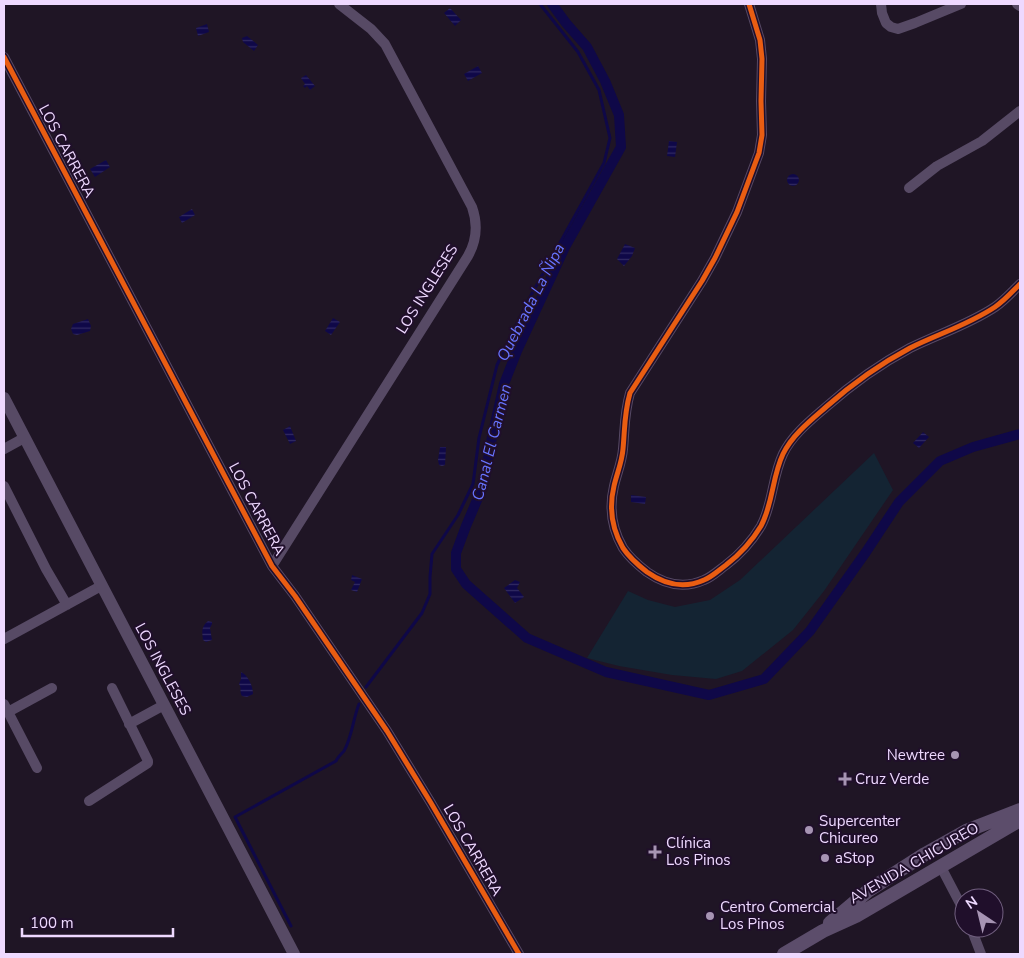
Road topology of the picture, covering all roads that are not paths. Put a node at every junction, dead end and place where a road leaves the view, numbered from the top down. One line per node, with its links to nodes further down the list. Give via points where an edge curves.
1 (339, 4): 15 (street, LOS INGLESES, via 371,28 385,44 472,207 476,235 472,250)
2 (749, 4): 10 (street, via 762,59 760,153 715,258 630,393 623,450 611,504 616,532 630,557 654,577 668,583 694,584 706,580 735,558 760,526 768,509 783,452 805,427 852,385 879,366 973,320 997,306)
3 (881, 4): 4 (street, via 886,23 898,29)
4 (961, 4)
5 (1016, 4): 6 (street)
6 (1020, 6)
7 (4, 57): 15 (street, LOS CARRERA)
8 (1020, 111): 9 (street, via 982,141 937,166)
9 (909, 188)
10 (1020, 284)
11 (4, 398): 12 (street, LOS INGLESES)
12 (24, 438): 13 (street); 16 (street, LOS INGLESES)
13 (4, 449)
14 (4, 486): 17 (street)
15 (272, 566): 33 (street, LOS CARRERA, via 387,731)
16 (101, 586): 17 (street); 21 (street, LOS INGLESES)
17 (67, 604): 18 (street)
18 (4, 639)
19 (52, 688): 22 (street)
20 (112, 688): 23 (street)
21 (164, 705): 23 (street); 32 (street, LOS INGLESES)
22 (6, 708): 24 (street)
23 (129, 724): 25 (street, via 148,763)
24 (37, 768)
25 (89, 801)
26 (1020, 810): 30 (main road, AVENIDA CHICUREO, via 978,826 925,854 869,890)
27 (1020, 820): 28 (main road, AVENIDA CHICUREO)
28 (940, 867): 29 (street); 30 (main road, AVENIDA CHICUREO, via 856,916)
29 (954, 893)
30 (823, 931): 34 (main road, AVENIDA CHICUREO)
31 (975, 938): 35 (street)
32 (294, 954)
33 (519, 954)
34 (784, 954)
35 (981, 954)

